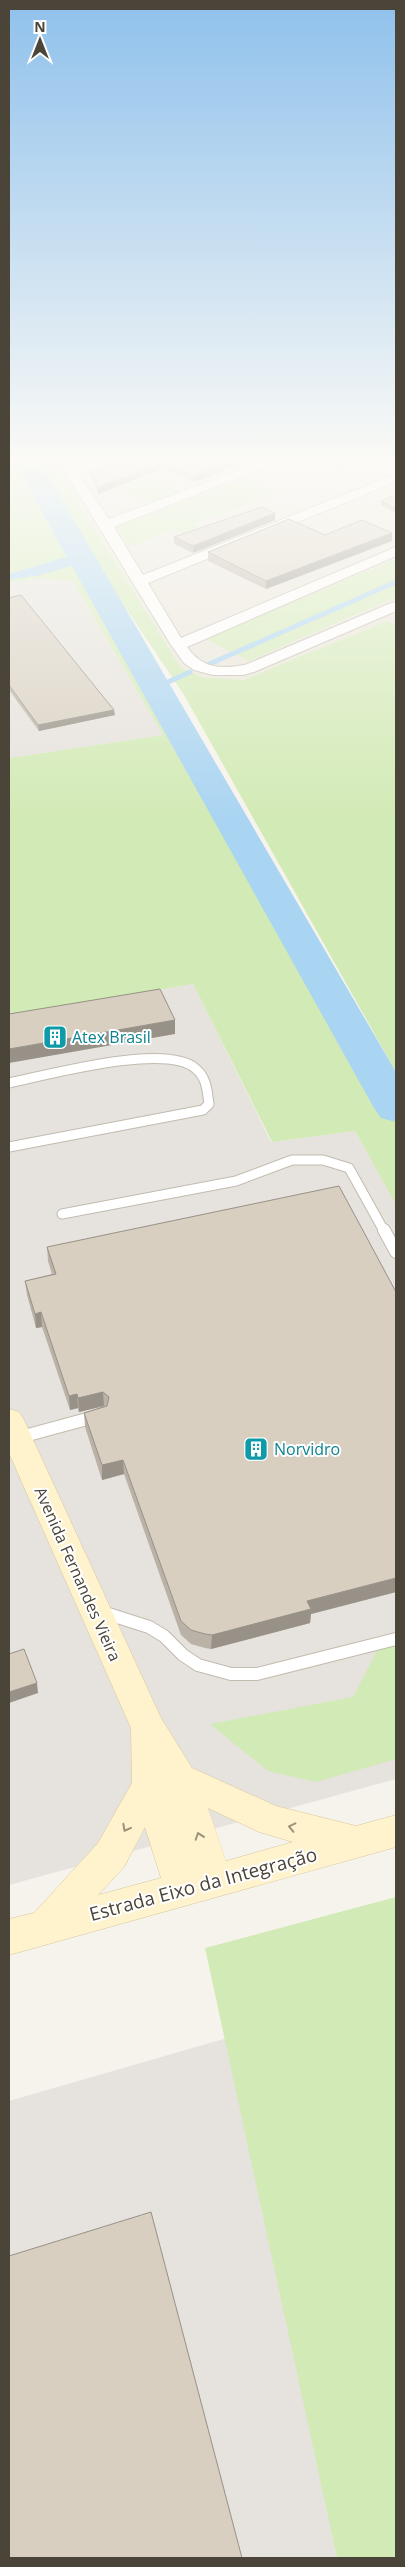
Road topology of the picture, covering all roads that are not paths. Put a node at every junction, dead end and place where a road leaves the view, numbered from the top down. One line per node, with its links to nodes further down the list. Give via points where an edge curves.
1 (138, 581): 6 (street)
2 (325, 582): 6 (street)
3 (396, 606): 4 (street)
4 (381, 613): 5 (street); 6 (street, via 249,669 219,671 194,664)
5 (396, 620)
6 (178, 645)
7 (9, 1083): 8 (lane, via 158,1056 185,1062 195,1068 204,1077 210,1094 209,1104 203,1110)
8 (9, 1147)
9 (62, 1214): 10 (lane, via 236,1181 292,1160 323,1160 349,1168)
10 (396, 1252)
11 (102, 1414): 12 (lane)
12 (13, 1429): 13 (main road, Avenida Fernandes Vieira)
13 (94, 1610): 14 (lane, via 134,1620 163,1635 189,1660 215,1672 257,1674); 15 (main road, Avenida Fernandes Vieira, via 148,1728)
14 (396, 1639)
15 (164, 1782): 17 (main road, one-way to 15, via 272,1821); 18 (main road, Avenida Fernandes Vieira); 19 (main road, one-way to 19, via 111,1855)
16 (396, 1831): 17 (main road, Estrada Eixo da Integração)
17 (357, 1842): 18 (main road, Estrada Eixo da Integração)
18 (199, 1886): 19 (main road, Estrada Eixo da Integração)
19 (45, 1927): 20 (main road, Estrada Eixo da Integração)
20 (9, 1937)

